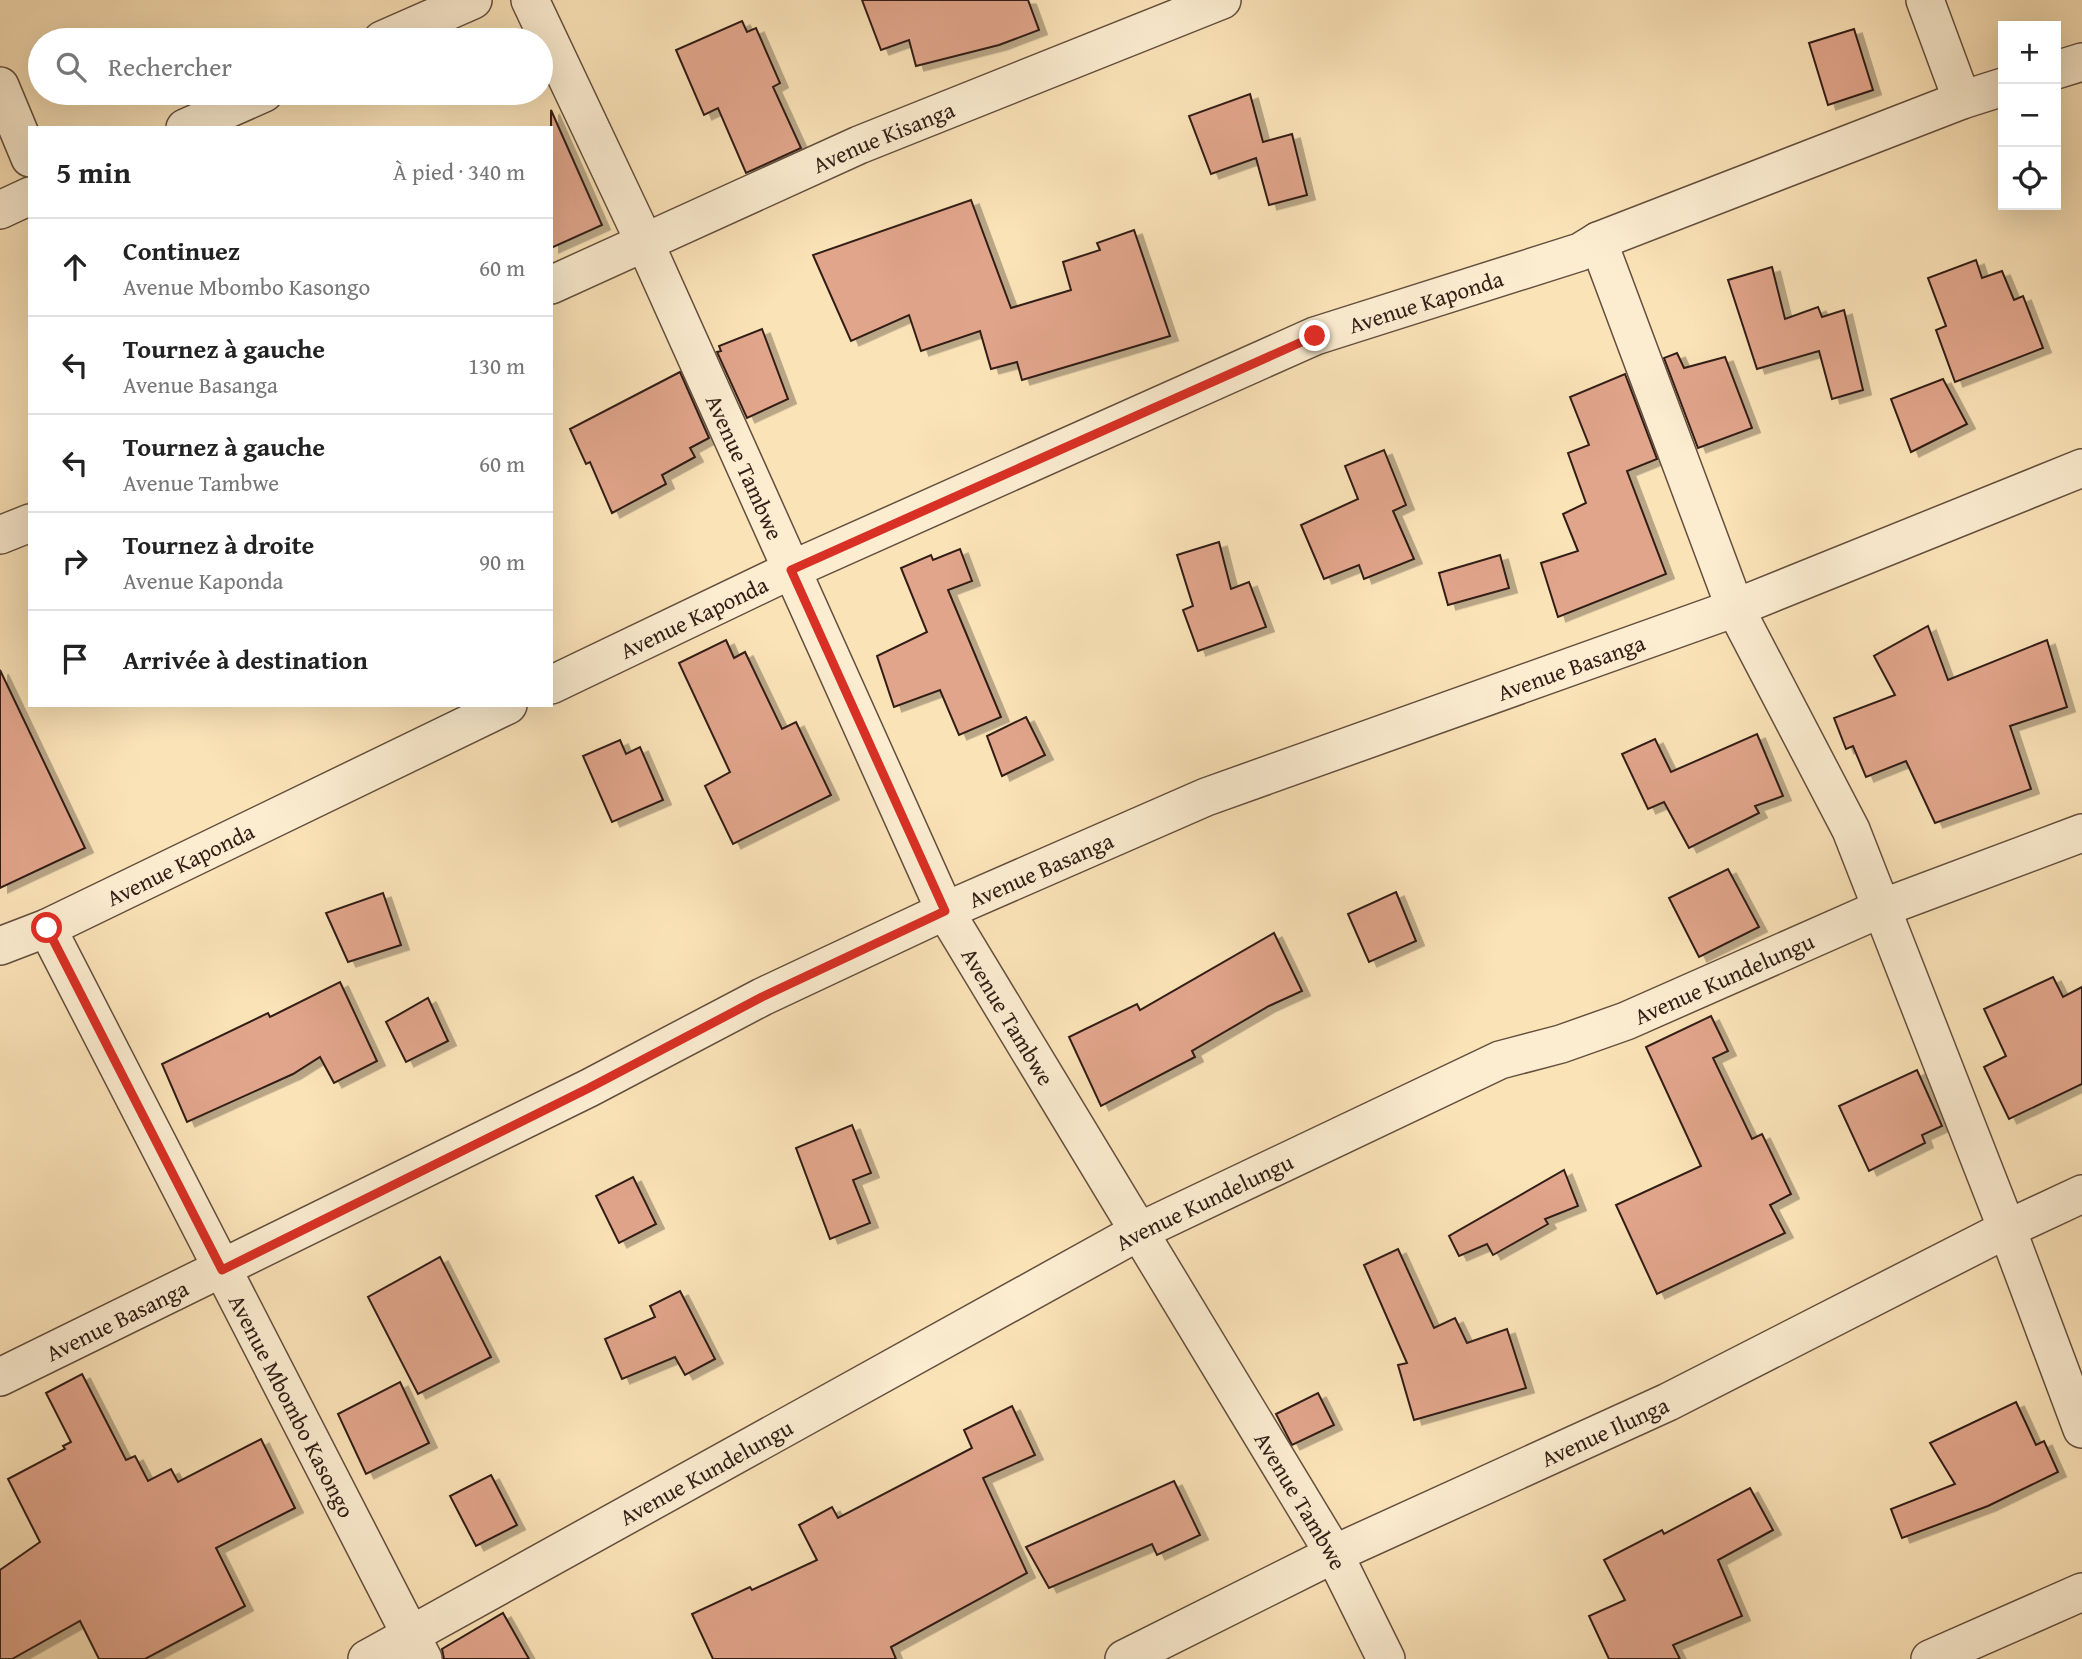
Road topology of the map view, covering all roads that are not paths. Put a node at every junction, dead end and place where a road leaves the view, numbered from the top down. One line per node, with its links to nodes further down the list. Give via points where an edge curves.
1 (473, 0): 5 (street)
2 (530, 0): 6 (street, Avenue Tambwe)
3 (1222, 0): 18 (street, Avenue Kisanga, via 859,145)
4 (1925, 0): 12 (street)
5 (409, 28)
6 (543, 28)
7 (553, 49): 18 (street, Avenue Tambwe)
8 (2082, 62): 9 (street)
9 (2061, 68)
10 (0, 86): 15 (street)
11 (1998, 89): 12 (street, Avenue Kaponda)
12 (1962, 100): 19 (street, Avenue Kaponda)
13 (237, 105): 14 (street)
14 (190, 126)
15 (28, 153)
16 (28, 197): 17 (street)
17 (0, 210)
18 (644, 241): 20 (street, Avenue Kisanga); 24 (street, Avenue Tambwe)
19 (1598, 242): 24 (street, Avenue Kaponda, via 1580,252 1315,336); 25 (street)
20 (553, 284)
21 (2082, 468): 25 (street, Avenue Basanga)
22 (28, 524): 23 (street)
23 (0, 535)
24 (791, 570): 26 (street, Avenue Kaponda); 30 (street, Avenue Tambwe)
25 (1735, 608): 29 (street, via 1851,830); 30 (street, Avenue Basanga, via 1206,797)
26 (553, 684)
27 (504, 707): 31 (street, Avenue Kaponda)
28 (2082, 833): 29 (street, Avenue Kundelungu)
29 (1882, 908): 34 (street); 35 (street, Avenue Kundelungu, via 1626,1021 1500,1060)
30 (945, 911): 35 (street, Avenue Tambwe); 36 (street, Avenue Basanga, via 762,997)
31 (47, 928): 32 (street, Avenue Kaponda); 36 (street, Avenue Mbombo Kasongo)
32 (0, 946)
33 (2082, 1194): 34 (street, Avenue Ilunga)
34 (2007, 1229): 38 (street); 39 (street, Avenue Ilunga, via 1668,1402)
35 (1138, 1232): 39 (street, Avenue Tambwe); 41 (street, Avenue Kundelungu)
36 (222, 1270): 37 (street, Avenue Basanga); 41 (street, Avenue Mbombo Kasongo)
37 (0, 1377)
38 (2082, 1429)
39 (1334, 1554): 43 (street, Avenue Ilunga); 44 (street, Avenue Tambwe)
40 (2082, 1592): 45 (street)
41 (417, 1648): 42 (street, Avenue Kundelungu)
42 (367, 1659)
43 (1124, 1659)
44 (1386, 1659)
45 (1930, 1659)

